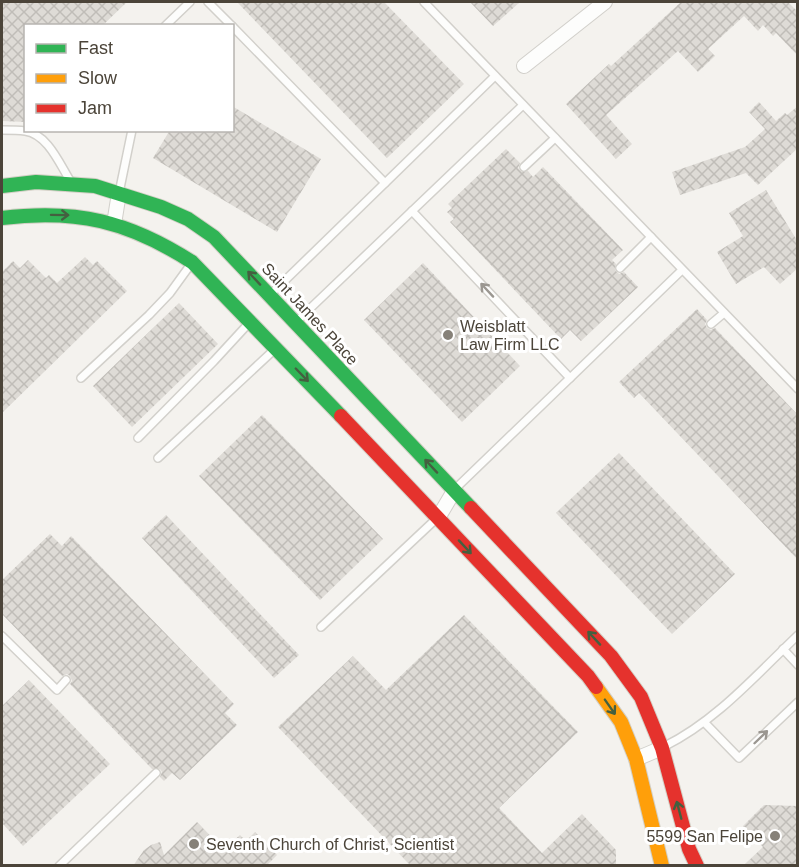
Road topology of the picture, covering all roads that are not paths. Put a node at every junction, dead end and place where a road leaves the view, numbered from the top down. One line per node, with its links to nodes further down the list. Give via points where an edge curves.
1 (190, 2): 5 (lane)
2 (208, 2): 6 (lane)
3 (424, 2): 9 (lane)
4 (605, 2): 8 (street)
5 (167, 24)
6 (230, 24)
7 (234, 28): 17 (lane)
8 (524, 66)
9 (495, 76): 10 (lane); 17 (lane)
10 (523, 105): 15 (lane); 21 (lane)
11 (2, 130): 12 (lane)
12 (24, 131)
13 (29, 132): 18 (lane, via 45,142)
14 (132, 132): 20 (lane)
15 (555, 138): 16 (lane); 24 (lane)
16 (524, 167)
17 (385, 183): 28 (lane)
18 (73, 184): 19 (street, Saint James Place, via 36,182); 20 (street, Saint James Place)
19 (2, 186)
20 (119, 193): 23 (street); 28 (street, Saint James Place, one-way to 20, via 214,237 197,225)
21 (412, 211): 31 (lane); 35 (lane, one-way to 21)
22 (2, 218): 23 (street, one-way to 23, via 72,215)
23 (114, 224): 25 (street, via 162,243)
24 (651, 237): 26 (lane); 27 (lane)
25 (192, 262): 30 (street); 34 (lane, via 170,294)
26 (620, 268)
27 (682, 270): 29 (lane); 35 (lane)
28 (270, 295): 31 (street, Saint James Place)
29 (724, 313): 32 (lane); 36 (lane)
30 (251, 321): 33 (street); 37 (lane)
31 (295, 323): 39 (street, Saint James Place, one-way to 31)
32 (711, 324)
33 (276, 348): 38 (lane); 40 (street, one-way to 40)
34 (81, 378)
35 (570, 378): 39 (lane)
36 (798, 389)
37 (138, 438)
38 (158, 458)
39 (454, 491): 40 (street); 49 (street, Saint James Place, one-way to 39, via 641,697 611,656)
40 (438, 518): 41 (lane); 50 (street, one-way to 50, via 588,676 621,722)
41 (321, 627)
42 (798, 635): 44 (lane)
43 (2, 636): 46 (lane, via 57,690)
44 (783, 649): 45 (lane); 48 (lane)
45 (798, 664)
46 (66, 680)
47 (798, 702): 48 (lane, one-way to 47, via 739,758)
48 (705, 723): 49 (lane)
49 (662, 748): 50 (street); 54 (street, Saint James Place, one-way to 49)
50 (636, 759): 53 (street)
51 (156, 773): 52 (lane)
52 (59, 866)
53 (662, 866)
54 (697, 866)

